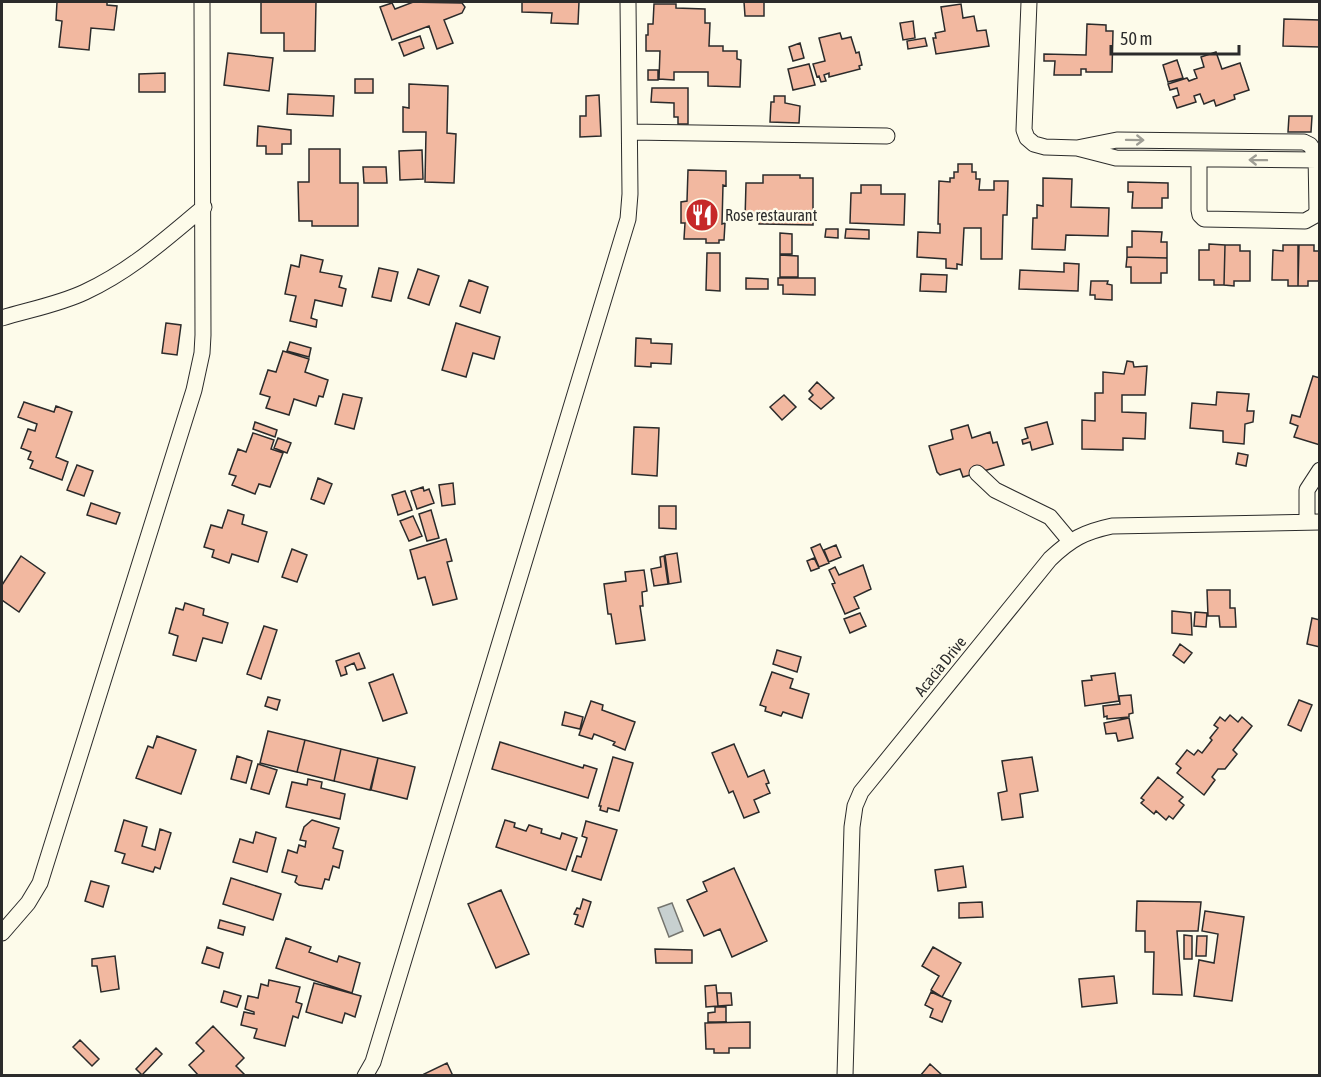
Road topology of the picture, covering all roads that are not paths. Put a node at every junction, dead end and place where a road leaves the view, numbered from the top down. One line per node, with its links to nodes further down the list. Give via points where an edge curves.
1 (201, 2): 9 (street)
2 (628, 2): 4 (street)
3 (1029, 2): 6 (street, via 1024,129 1034,144)
4 (630, 132): 5 (street); 16 (street, via 630,194 623,240 373,1062)
5 (887, 136)
6 (1077, 148): 7 (street, via 1116,158); 8 (street, one-way to 8, via 1117,140 1304,142 1314,148)
7 (1199, 159): 8 (street, one-way to 7); 8 (street, via 1200,215 1204,219 1305,221 1317,211)
8 (1317, 160)
9 (204, 207): 10 (street, via 120,274 83,294); 15 (street, via 203,335 194,390 40,883)
10 (2, 318)
11 (1320, 470): 13 (street, via 1307,490)
12 (977, 473): 14 (street, via 995,490 1050,517)
13 (1313, 522): 14 (street, Acacia Drive, via 1112,526 1090,530)
14 (1070, 541): 17 (street, Acacia Drive, via 1050,559 858,799 852,827)
15 (2, 933)
16 (365, 1076)
17 (845, 1076)

